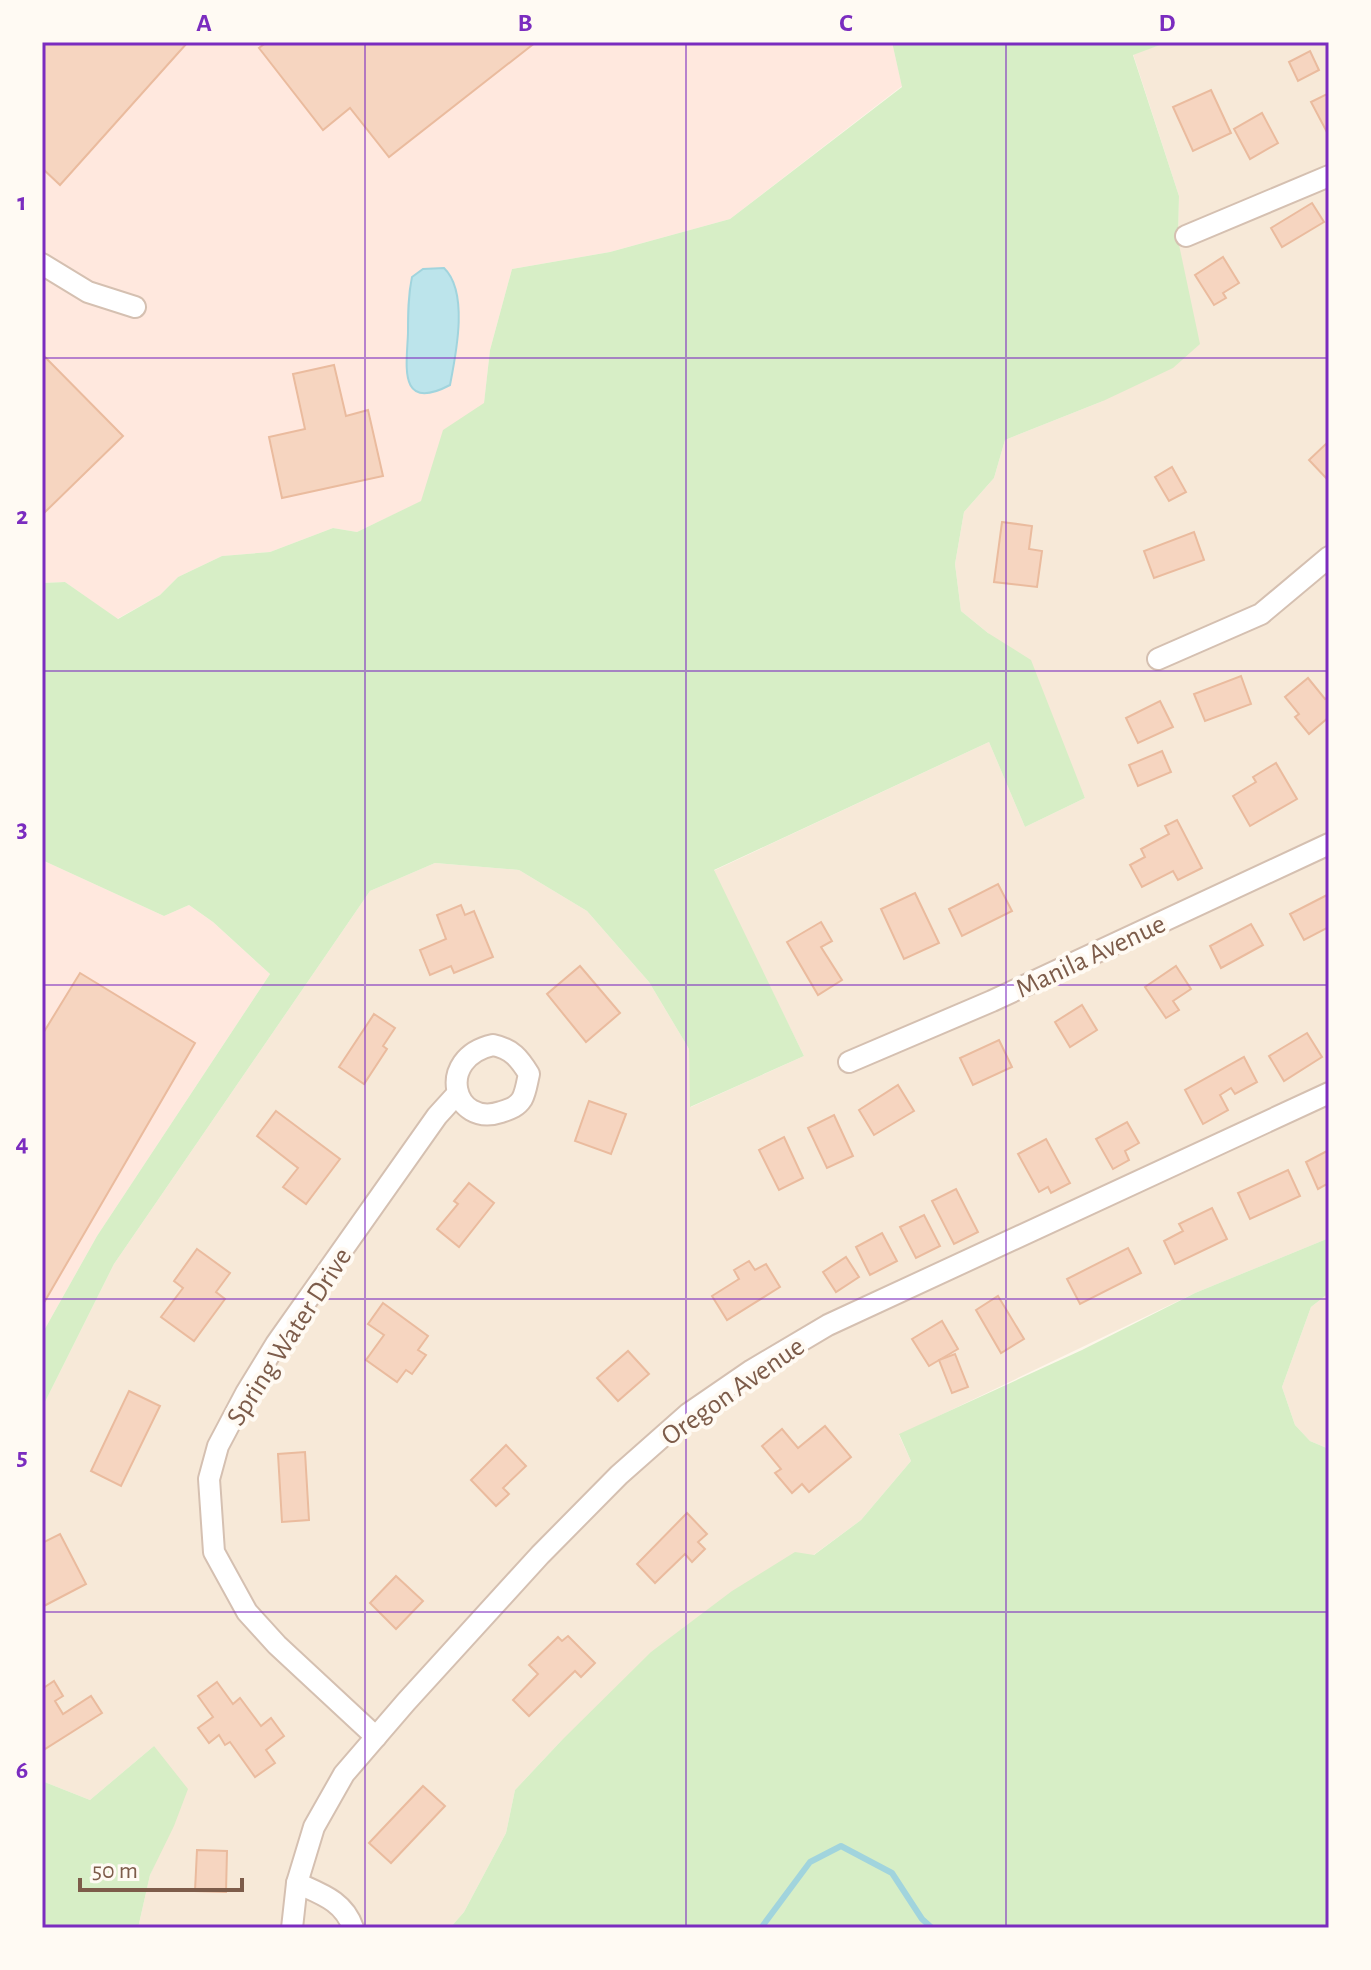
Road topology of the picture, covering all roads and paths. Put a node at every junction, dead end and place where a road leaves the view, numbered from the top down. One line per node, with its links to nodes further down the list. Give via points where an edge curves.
1 (1329, 176): 2 (street)
2 (1186, 236)
3 (42, 264): 4 (street, via 88,292)
4 (135, 307)
5 (1329, 557): 6 (street, via 1261,614)
6 (1158, 659)
7 (1329, 844): 8 (street, Manila Avenue)
8 (849, 1062)
9 (1329, 1093): 11 (street, Oregon Avenue, via 828,1325 752,1370 688,1414 619,1475)
10 (457, 1094): 11 (street, Spring Water Drive, via 276,1344 218,1446 209,1479 214,1552 240,1600 277,1645)
11 (376, 1737): 12 (street, Oregon Avenue, via 344,1774 314,1827)
12 (297, 1883): 13 (street, Oregon Avenue); 14 (street, via 337,1902)
13 (292, 1928)
14 (353, 1928)

